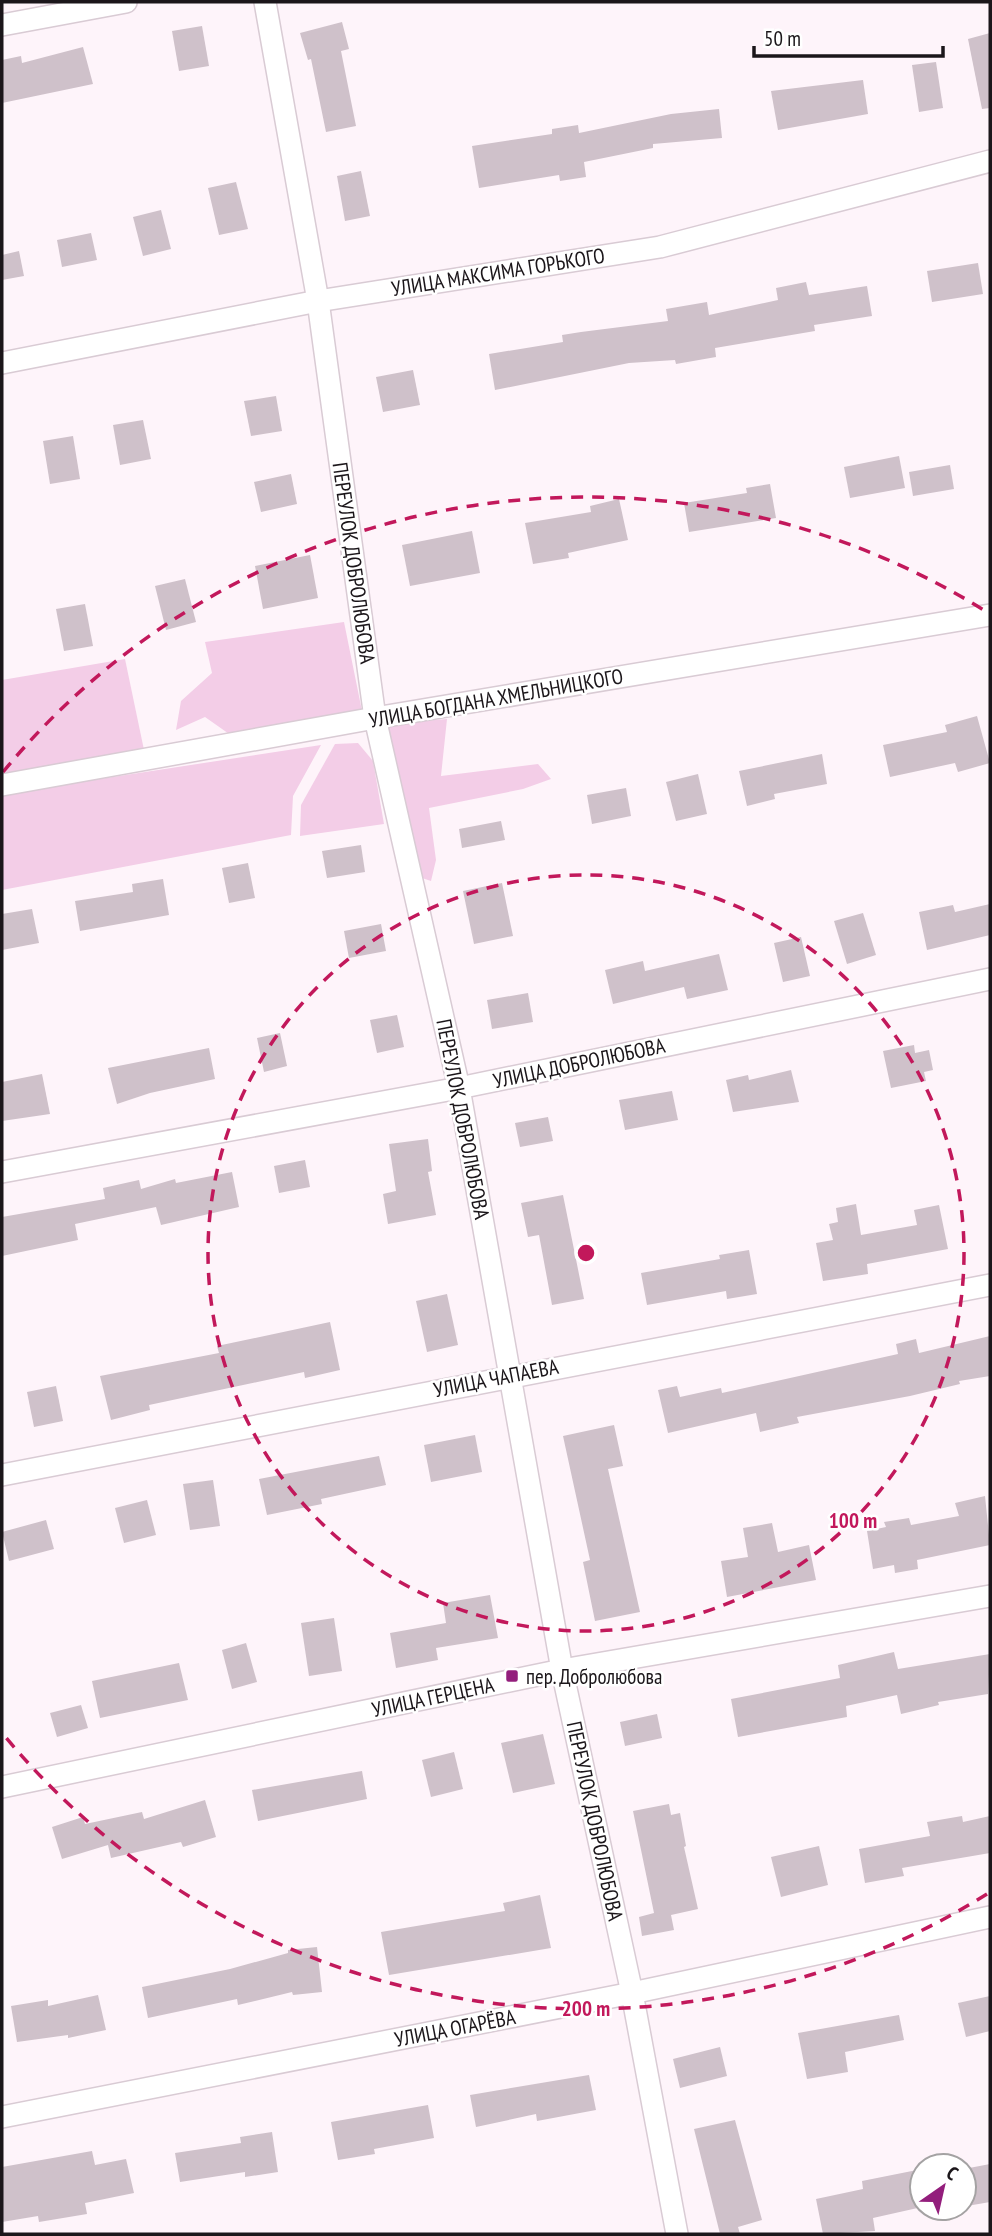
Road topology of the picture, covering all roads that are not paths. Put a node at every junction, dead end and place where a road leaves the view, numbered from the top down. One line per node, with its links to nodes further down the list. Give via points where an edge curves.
1 (127, 2): 3 (street)
2 (265, 2): 5 (street, ПЕРЕУЛОК ДОБРОЛЮБОВА)
3 (2, 24)
4 (990, 161): 5 (street, УЛИЦА МАКСИМА ГОРЬКОГО, via 660,247)
5 (318, 301): 6 (street, УЛИЦА МАКСИМА ГОРЬКОГО); 8 (street, ПЕРЕУЛОК ДОБРОЛЮБОВА)
6 (2, 363)
7 (990, 615): 8 (street, УЛИЦА БОГДАНА ХМЕЛЬНИЦКОГО)
8 (376, 718): 9 (street, УЛИЦА БОГДАНА ХМЕЛЬНИЦКОГО); 11 (street, ПЕРЕУЛОК ДОБРОЛЮБОВА)
9 (2, 785)
10 (990, 979): 11 (street, УЛИЦА ДОБРОЛЮБОВА)
11 (460, 1088): 12 (street, УЛИЦА ДОБРОЛЮБОВА); 14 (street, ПЕРЕУЛОК ДОБРОЛЮБОВА)
12 (2, 1172)
13 (990, 1285): 14 (street, УЛИЦА ЧАПАЕВА)
14 (512, 1375): 15 (street, УЛИЦА ЧАПАЕВА); 17 (street, ПЕРЕУЛОК ДОБРОЛЮБОВА)
15 (2, 1475)
16 (990, 1596): 17 (street, УЛИЦА ГЕРЦЕНА)
17 (562, 1670): 18 (street, УЛИЦА ГЕРЦЕНА); 20 (street, ПЕРЕУЛОК ДОБРОЛЮБОВА)
18 (2, 1787)
19 (990, 1917): 20 (street, УЛИЦА ОГАРЁВА)
20 (632, 1993): 21 (street, УЛИЦА ОГАРЁВА); 22 (street, ПЕРЕУЛОК ДОБРОЛЮБОВА)
21 (2, 2117)
22 (677, 2234)

